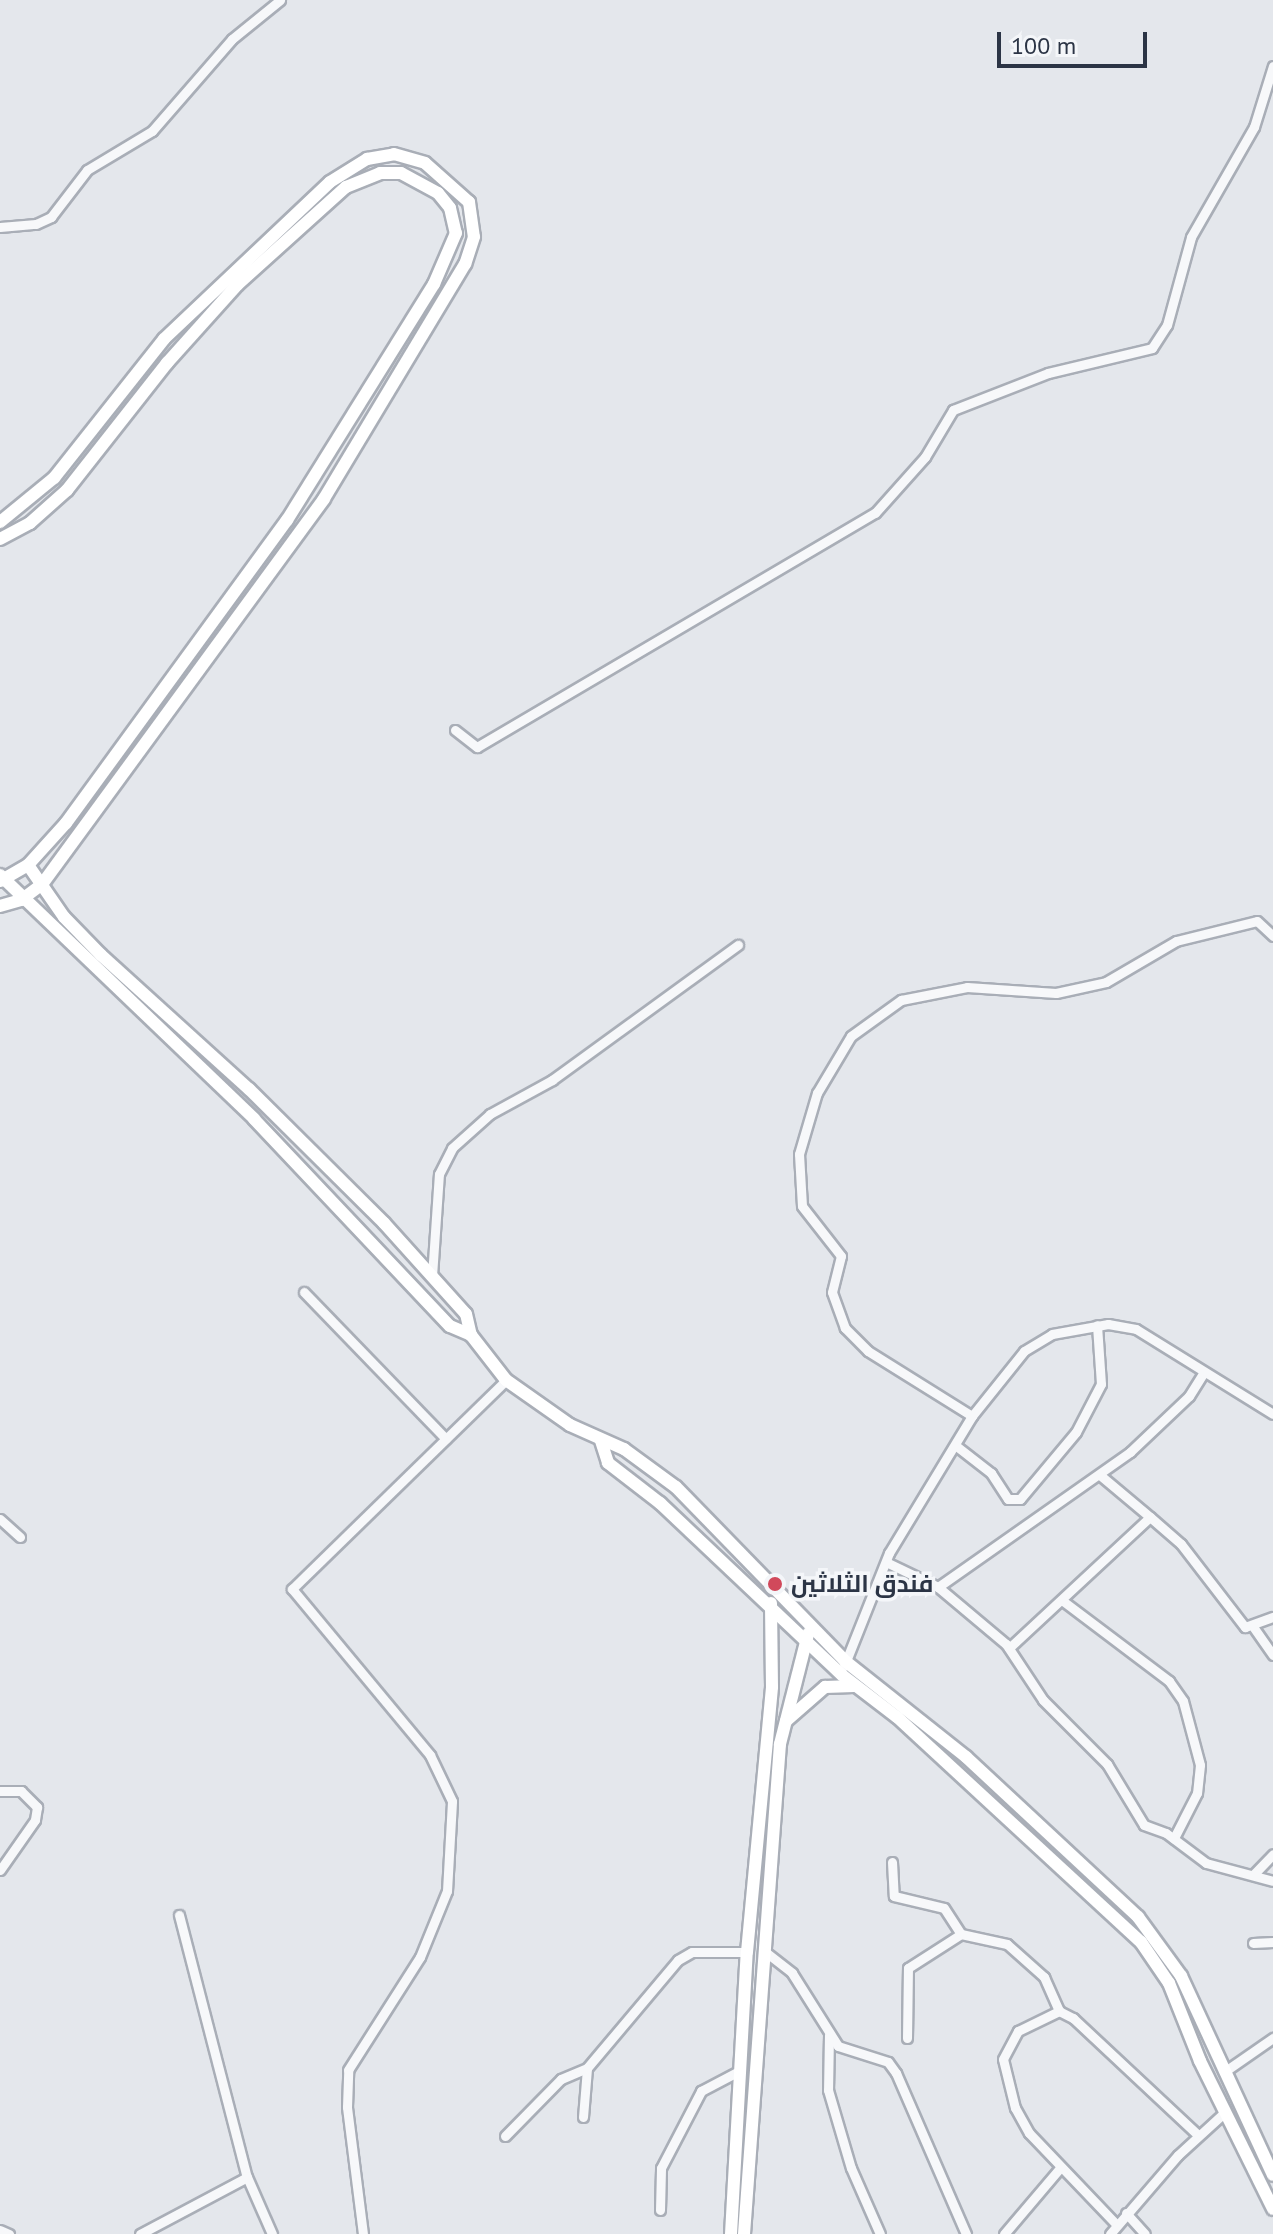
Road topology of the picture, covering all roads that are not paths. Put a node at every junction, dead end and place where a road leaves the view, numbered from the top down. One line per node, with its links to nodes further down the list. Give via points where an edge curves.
1 (280, 0): 3 (street, via 232,39 152,131 87,170 51,217)
2 (1273, 66): 6 (street, via 1254,127 1191,237 1167,325 1152,348 1048,373 953,410 925,457 875,513 477,747)
3 (0, 227)
4 (0, 522): 9 (street, via 54,478 164,339 330,182 367,159 394,154 425,163 469,202 474,237 465,264 324,499)
5 (0, 539): 7 (street, via 30,523 67,490 167,363 237,285 346,187 380,173 401,173 438,193 450,208 456,233 434,284 287,520 66,823)
6 (455, 730)
7 (28, 865): 8 (street); 9 (street)
8 (1, 879): 10 (street)
9 (41, 885): 10 (street); 14 (street, via 101,955 249,1089)
10 (21, 900): 11 (street); 17 (street, via 254,1119 450,1326)
11 (0, 906)
12 (1273, 936): 21 (street, via 1257,921 1176,941 1106,982 1056,993 967,987 901,1000 851,1036 817,1093 799,1154 802,1206 841,1256 832,1292 845,1328 868,1351)
13 (738, 945): 14 (street, via 552,1080 490,1114 452,1148 439,1174)
14 (432, 1276): 17 (street, via 466,1314)
15 (304, 1292): 22 (street)
16 (1097, 1325): 18 (street, via 1136,1329); 21 (street, via 1052,1334 1024,1351); 24 (street, via 1101,1384 1076,1432 1020,1499 1008,1499 991,1473)
17 (471, 1335): 19 (street)
18 (1204, 1372): 20 (street); 25 (street, via 1189,1396)
19 (506, 1380): 22 (street); 23 (street)
20 (1273, 1414)
21 (972, 1416): 24 (street)
22 (446, 1439): 78 (street, via 292,1589 430,1755 452,1801 447,1891 420,1957 348,2070 347,2107)
23 (601, 1441): 31 (street, via 624,1449 676,1487); 33 (street, via 608,1463 660,1503)
24 (955, 1445): 29 (street)
25 (1100, 1475): 26 (street); 30 (street)
26 (1150, 1517): 32 (street); 35 (street, via 1181,1544 1235,1617)
27 (0, 1519): 28 (street)
28 (20, 1537)
29 (886, 1562): 30 (street); 39 (street)
30 (938, 1587): 37 (street)
31 (773, 1588): 33 (street); 36 (street)
32 (1063, 1601): 37 (street); 44 (street, via 1169,1681 1183,1701 1200,1765 1197,1793)
33 (770, 1607): 36 (street); 55 (street, via 772,1687)
34 (1273, 1617): 35 (street)
35 (1254, 1628): 38 (street)
36 (809, 1633): 39 (street); 40 (street); 42 (street)
37 (1009, 1648): 44 (street, via 1043,1700 1107,1764 1132,1812 1144,1825)
38 (1273, 1655)
39 (845, 1661): 40 (street); 62 (street, via 966,1757 1138,1917 1181,1976)
40 (842, 1675): 41 (street)
41 (858, 1687): 42 (street, via 825,1687); 63 (street, via 1141,1942 1169,1983)
42 (784, 1724): 54 (street)
43 (0, 1791): 47 (street, via 21,1791 37,1807 35,1820)
44 (1174, 1838): 48 (street, via 1206,1863)
45 (1273, 1854): 48 (street)
46 (892, 1862): 51 (street, via 894,1896 944,1908)
47 (0, 1870)
48 (1253, 1875): 49 (street)
49 (1273, 1881)
50 (179, 1915): 69 (street)
51 (961, 1934): 56 (street, via 1007,1944 1044,1977); 58 (street, via 908,1968)
52 (1273, 1942): 53 (street)
53 (1253, 1943)
54 (763, 1950): 57 (street, via 792,1973); 80 (street)
55 (747, 1952): 60 (street, via 692,1952 678,1960); 61 (street)
56 (1059, 2011): 65 (street); 67 (street, via 1018,2031 1003,2059 1015,2108)
57 (829, 2035): 81 (street, via 828,2090 851,2168); 82 (street, via 851,2054 888,2062 896,2073)
58 (907, 2038)
59 (1273, 2038): 62 (street)
60 (587, 2068): 64 (street); 66 (street, via 561,2079)
61 (739, 2071): 71 (street, via 701,2091 661,2168); 79 (street)
62 (1224, 2072): 68 (street)
63 (1224, 2113): 65 (street); 70 (street)
64 (583, 2117)
65 (1198, 2135): 72 (street)
66 (505, 2136)
67 (1060, 2168): 73 (street); 83 (street)
68 (1273, 2175)
69 (247, 2177): 76 (street); 77 (street)
70 (1273, 2209)
71 (660, 2210)
72 (1126, 2213): 73 (street); 85 (street)
73 (1116, 2224): 84 (street)
74 (0, 2230): 75 (street)
75 (9, 2234)
76 (140, 2234)
77 (272, 2234)
78 (363, 2234)
79 (731, 2234)
80 (744, 2234)
81 (880, 2234)
82 (966, 2234)
83 (1004, 2234)
84 (1110, 2234)
85 (1145, 2234)

